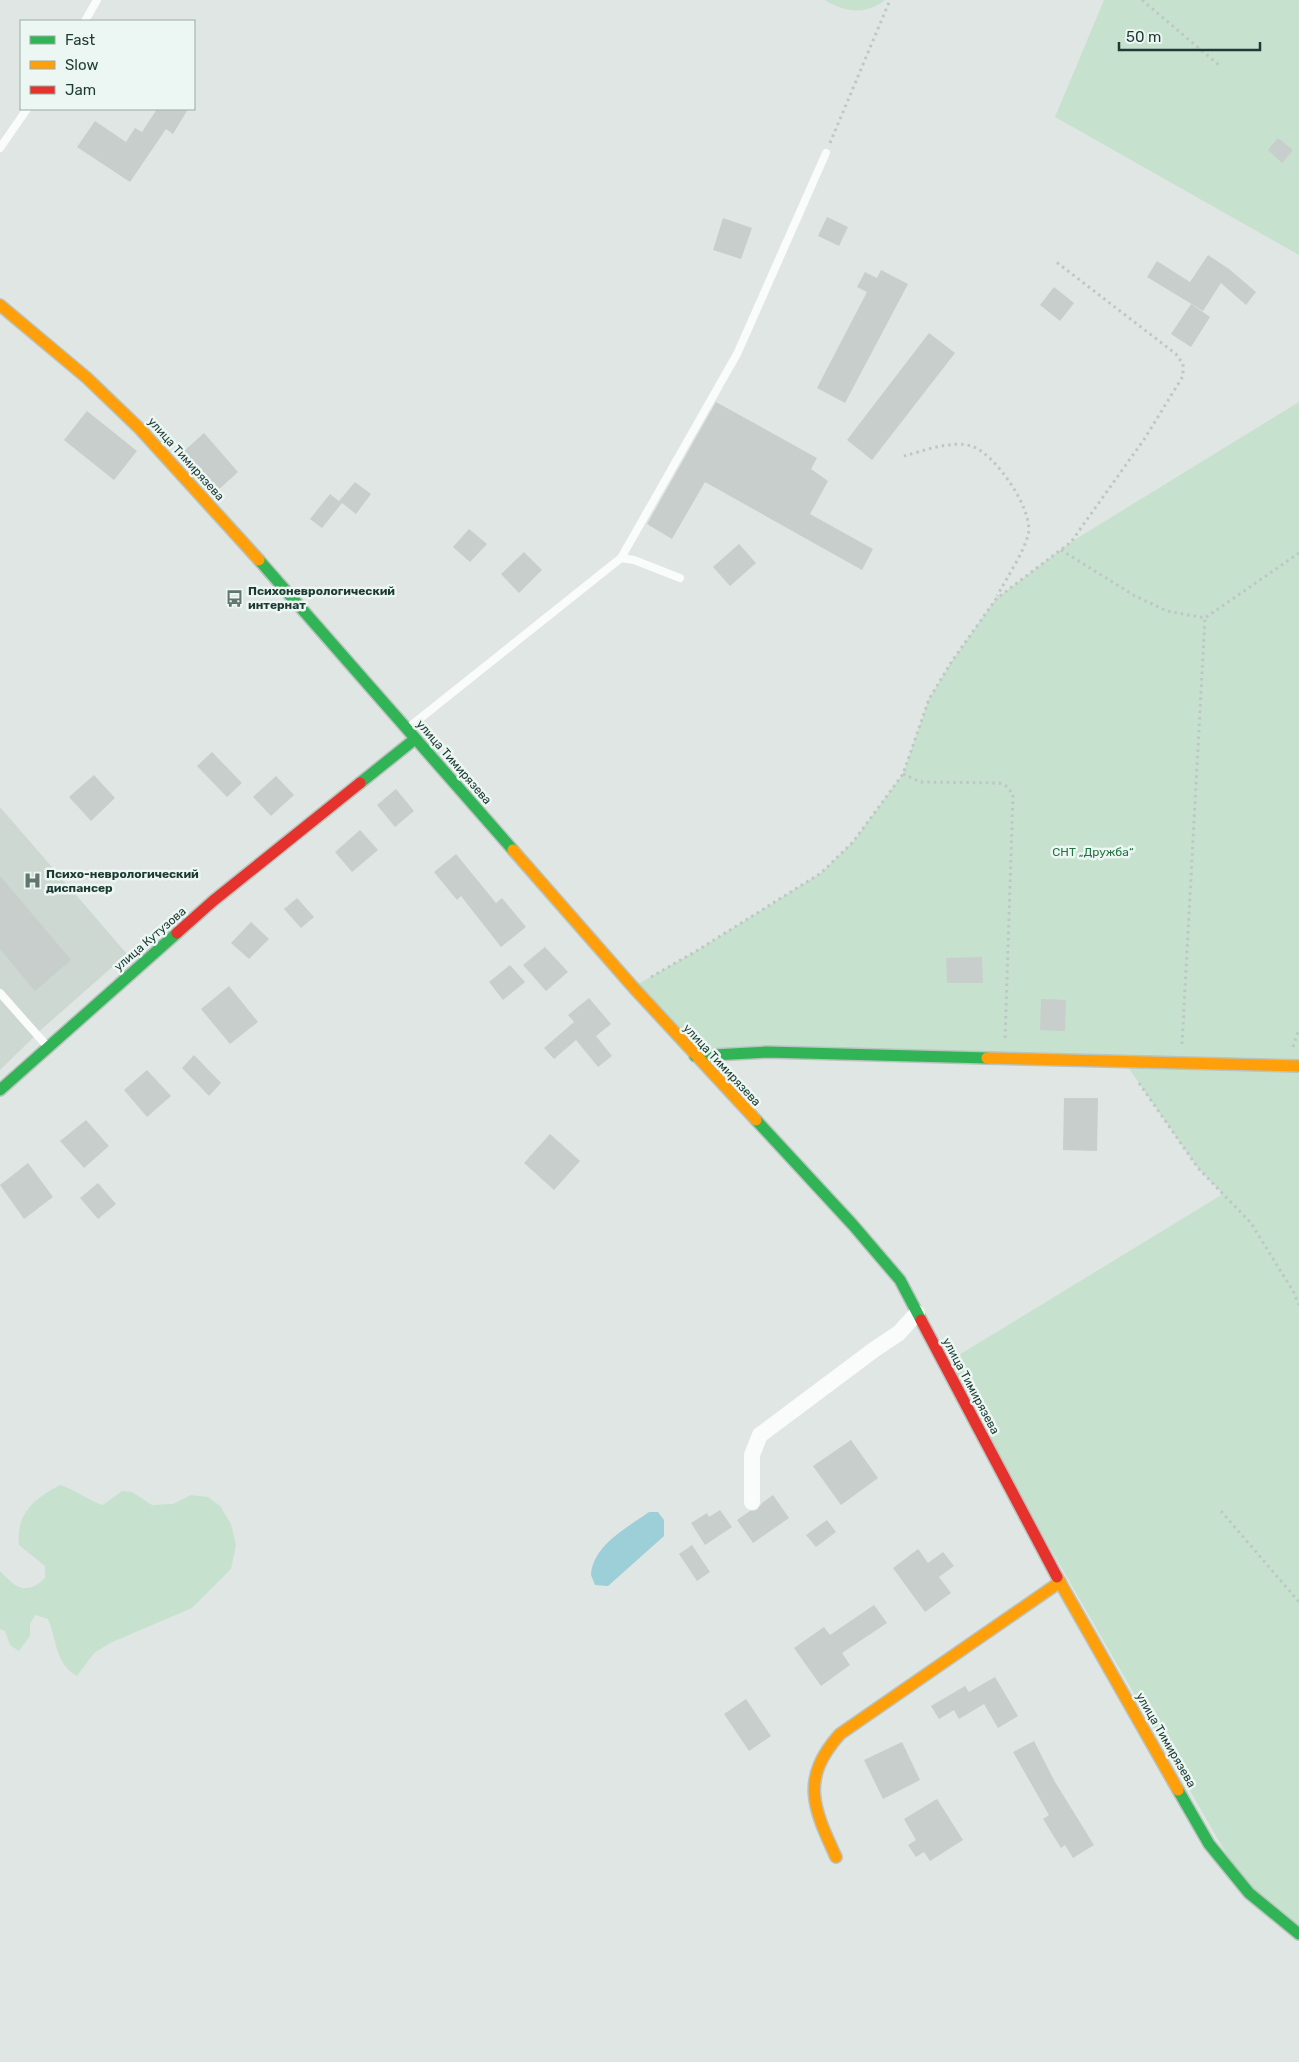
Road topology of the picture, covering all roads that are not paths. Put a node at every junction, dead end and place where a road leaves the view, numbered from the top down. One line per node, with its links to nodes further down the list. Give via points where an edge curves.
1 (97, 0): 2 (lane)
2 (86, 20)
3 (25, 110): 4 (lane)
4 (0, 148)
5 (826, 153): 7 (lane, via 737,354)
6 (0, 305): 9 (main road, улица Тимирязева, via 87,378 140,428)
7 (621, 558): 8 (lane); 9 (lane)
8 (680, 578)
9 (407, 729): 10 (main road, улица Тимирязева)
10 (415, 739): 12 (main road, улица Кутузова, via 213,901); 13 (main road, улица Тимирязева)
11 (0, 993): 12 (lane)
12 (48, 1048): 15 (main road, улица Кутузова)
13 (695, 1056): 14 (main road, via 768,1052); 16 (main road, улица Тимирязева, via 853,1225 900,1280)
14 (1299, 1066)
15 (0, 1090)
16 (917, 1313): 17 (street, via 898,1333 760,1434 752,1455); 18 (main road, улица Тимирязева)
17 (752, 1502)
18 (1060, 1582): 19 (main road, via 840,1734 822,1755 812,1784 816,1813); 20 (main road, улица Тимирязева, via 1209,1844 1249,1893)
19 (836, 1857)
20 (1299, 1934)

